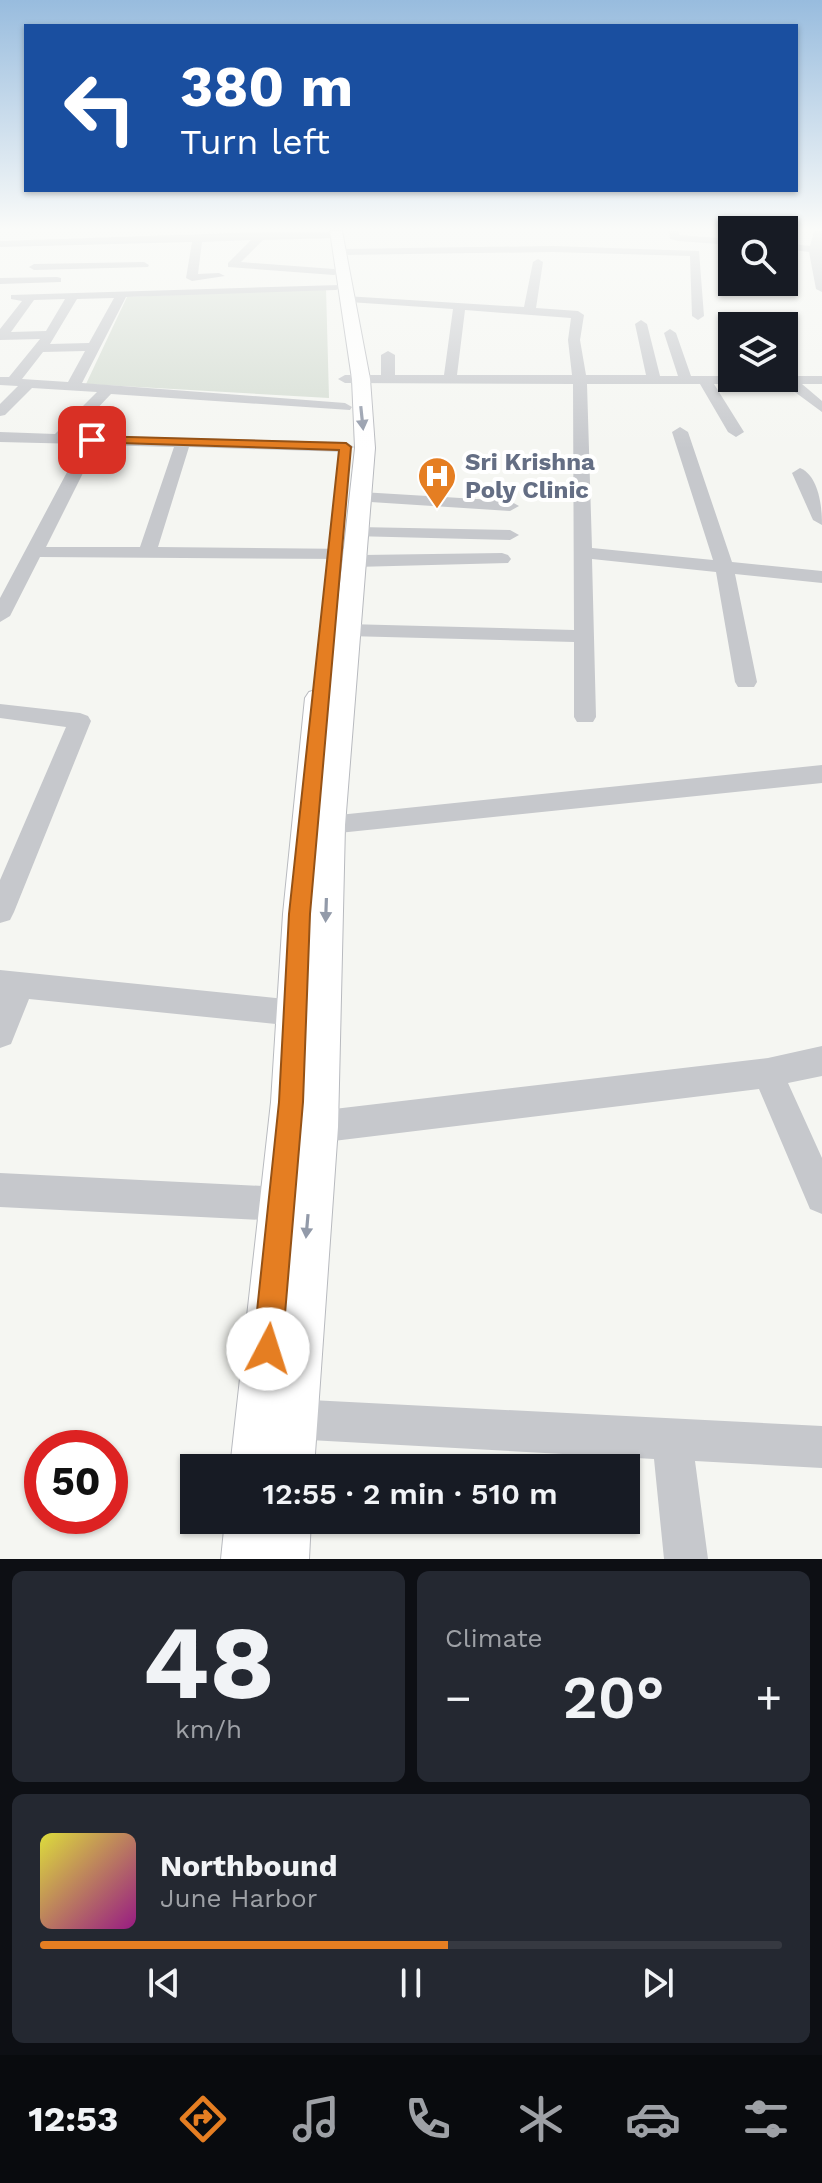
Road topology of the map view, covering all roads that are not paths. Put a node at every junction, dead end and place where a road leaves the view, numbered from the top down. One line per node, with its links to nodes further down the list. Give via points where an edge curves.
1 (26, 304): 14 (street)
2 (69, 304): 13 (street)
3 (116, 304): 15 (street)
4 (342, 304): 20 (main road)
5 (441, 304): 8 (street)
6 (530, 304): 9 (street)
7 (697, 304): 10 (street)
8 (459, 307): 9 (street); 19 (street)
9 (529, 312): 23 (street, via 578,315 574,340)
10 (698, 316)
11 (641, 324): 24 (street)
12 (670, 333): 25 (street)
13 (50, 335): 14 (street); 16 (street)
14 (1, 336)
15 (93, 347): 16 (street); 30 (street)
16 (41, 348): 28 (street)
17 (388, 355): 21 (street)
18 (798, 377): 27 (street)
19 (450, 378): 21 (street); 23 (street)
20 (353, 379): 21 (street); 32 (main road); 43 (main road, one-way to 43, via 365,448)
21 (388, 379)
22 (718, 379): 26 (street)
23 (580, 380): 24 (street); 50 (street)
24 (654, 380): 25 (street)
25 (686, 380): 26 (street)
26 (705, 380): 36 (street)
27 (822, 380)
28 (14, 382): 30 (street); 34 (street)
29 (798, 382): 33 (street)
30 (73, 386): 31 (street)
31 (108, 389): 32 (street); 38 (street)
32 (345, 407): 41 (main road)
33 (822, 408)
34 (0, 412)
35 (680, 432): 52 (street)
36 (736, 432)
37 (0, 437): 38 (street)
38 (59, 439): 39 (street)
39 (92, 440): 40 (street); 48 (street)
40 (183, 442): 41 (street); 49 (street)
41 (346, 447): 47 (main road)
42 (800, 473): 45 (street)
43 (361, 497): 44 (street); 47 (main road)
44 (510, 506)
45 (822, 520)
46 (510, 535): 47 (street)
47 (351, 550): 49 (street); 51 (street); 55 (main road); 64 (main road, via 310,790)
48 (34, 552): 49 (street); 54 (street)
49 (147, 552)
50 (582, 553): 52 (street); 56 (street)
51 (502, 559)
52 (724, 567): 53 (street); 57 (street)
53 (822, 577)
54 (0, 616)
55 (347, 630): 56 (street); 61 (main road)
56 (583, 636): 59 (street)
57 (746, 682)
58 (0, 711): 62 (street, via 80,721)
59 (585, 717)
60 (822, 774): 61 (street)
61 (329, 825): 68 (main road, one-way to 68)
62 (0, 912)
63 (10, 984): 64 (street); 65 (street)
64 (295, 1013): 68 (main road)
65 (0, 1034)
66 (822, 1061): 67 (street)
67 (768, 1073): 68 (street); 70 (street)
68 (299, 1166): 69 (street); 71 (main road, one-way to 71); 74 (main road)
69 (0, 1190)
70 (822, 1197)
71 (291, 1419): 72 (street); 75 (main road)
72 (672, 1438): 73 (street); 80 (street)
73 (822, 1447)
74 (258, 1454)
75 (289, 1454)
76 (251, 1534): 78 (main road)
77 (283, 1534): 79 (main road)
78 (248, 1559)
79 (282, 1559)
80 (686, 1559)

